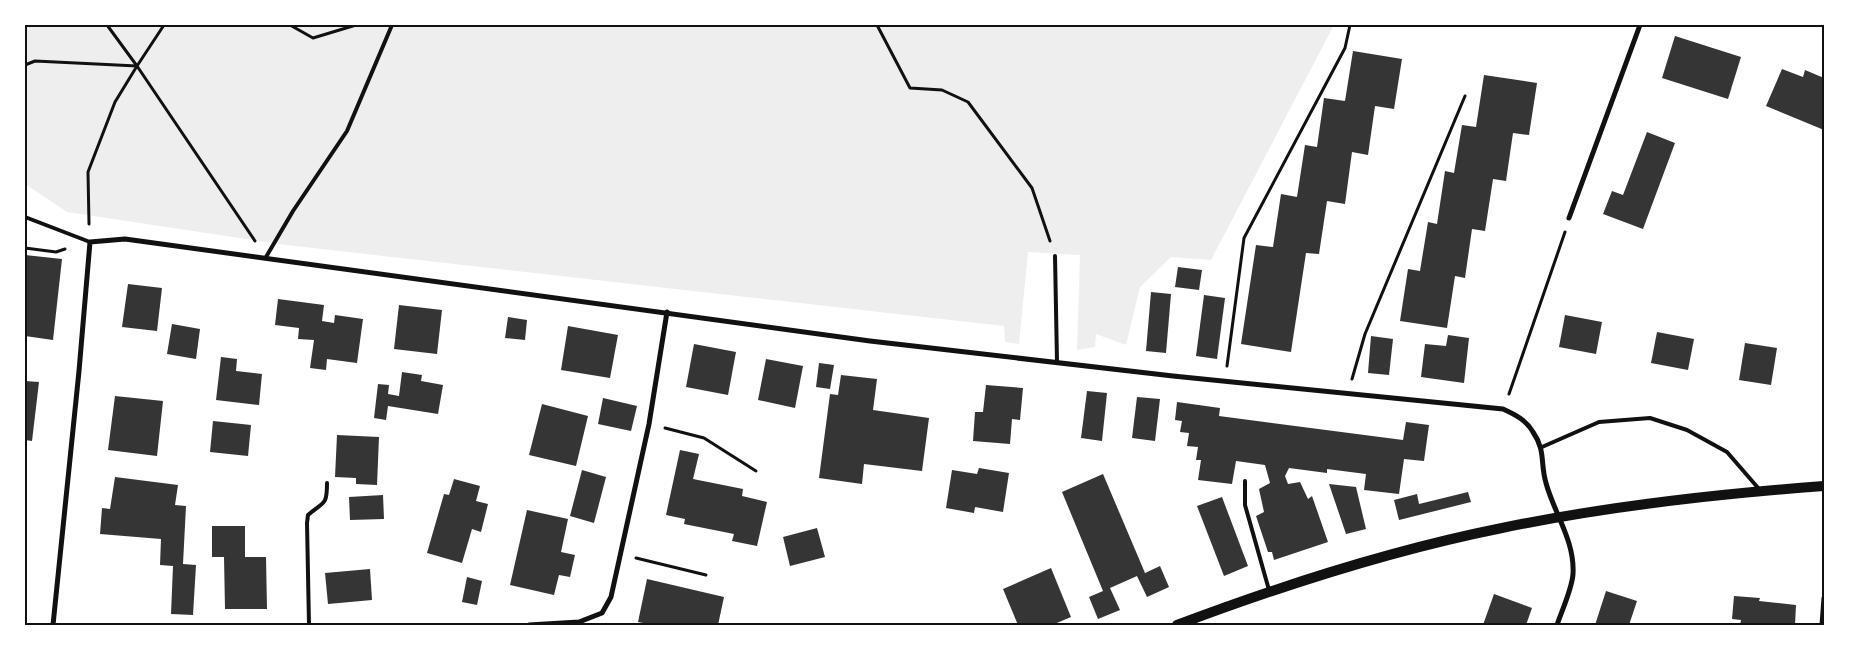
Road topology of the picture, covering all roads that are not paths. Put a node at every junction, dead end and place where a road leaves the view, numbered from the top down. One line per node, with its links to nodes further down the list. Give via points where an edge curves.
1 (392, 25): 7 (lane, via 347,131)
2 (1640, 25): 4 (street)
3 (25, 217): 5 (lane)
4 (1569, 218)
5 (90, 242): 7 (street, via 126,239); 18 (street)
6 (1055, 256): 9 (lane)
7 (266, 257): 8 (street)
8 (667, 312): 9 (street, via 870,341); 20 (street, via 649,424 611,597 602,613 578,622)
9 (1057, 362): 10 (street, via 1504,409 1520,417 1533,430)
10 (1542, 447): 14 (lane, via 1599,422 1650,418 1687,430 1727,452); 15 (street, via 1545,482)
11 (1245, 481): 16 (lane, via 1245,505)
12 (327, 483): 19 (lane, via 324,504 308,515 306,523)
13 (1824, 486): 14 (main road)
14 (1760, 491): 15 (main road)
15 (1560, 517): 16 (main road, via 1393,554); 22 (street, via 1572,557 1573,575)
16 (1270, 592): 21 (main road)
17 (1824, 598): 23 (street)
18 (53, 625)
19 (309, 625)
20 (529, 625)
21 (1178, 625)
22 (1557, 625)
23 (1822, 625)

